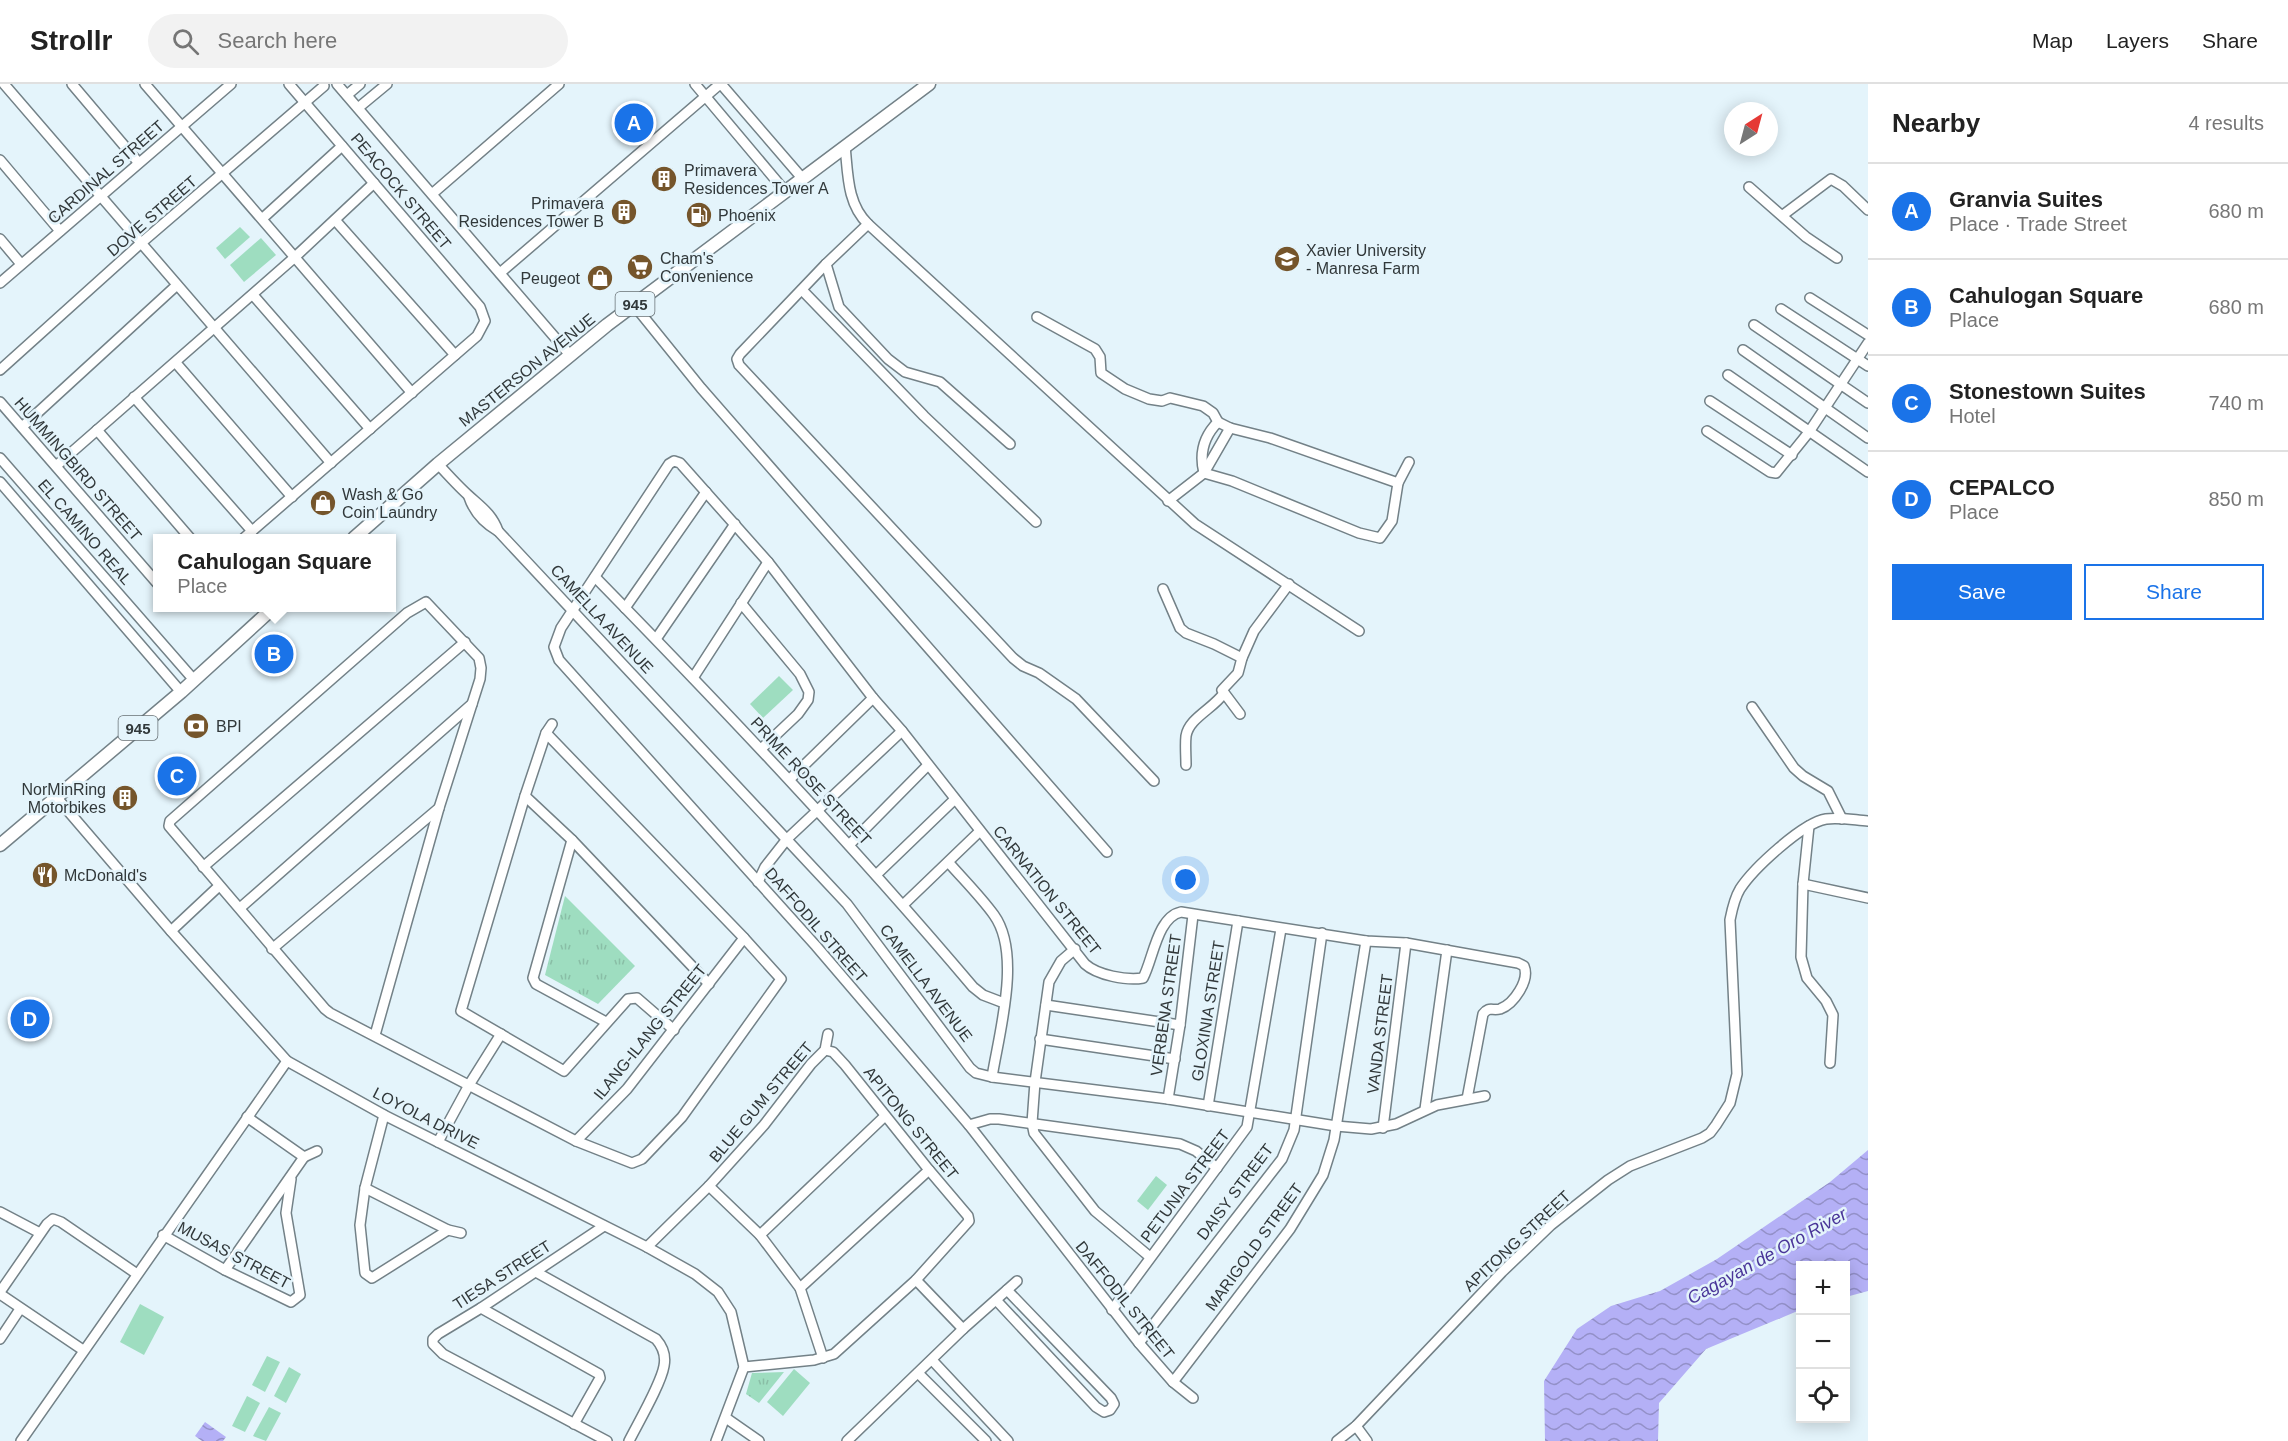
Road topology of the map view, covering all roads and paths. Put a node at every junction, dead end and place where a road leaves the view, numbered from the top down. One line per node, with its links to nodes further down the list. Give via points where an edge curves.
1 (4, 84): 29 (street)
2 (72, 84): 22 (street)
3 (145, 84): 18 (street)
4 (289, 84): 16 (street, PEACOCK STREET)
5 (337, 84): 14 (street)
6 (360, 84): 14 (street)
7 (387, 84): 17 (street)
8 (559, 84): 28 (street)
9 (695, 84): 15 (street)
10 (721, 84): 15 (street); 24 (street)
11 (929, 84): 20 (main road, MASTERSON AVENUE / 945)
12 (226, 86): 18 (street, CARDINAL STREET)
13 (324, 86): 16 (street, DOVE STREET)
14 (347, 95): 17 (street)
15 (705, 96): 27 (street); 42 (street)
16 (306, 103): 19 (street, PEACOCK STREET); 23 (street, DOVE STREET)
17 (358, 108): 28 (street)
18 (181, 127): 22 (street, CARDINAL STREET); 23 (street)
19 (342, 146): 25 (street, PEACOCK STREET); 32 (street)
20 (845, 146): 24 (main road, MASTERSON AVENUE / 945); 34 (street, via 850,196)
21 (0, 160): 35 (street)
22 (138, 162): 29 (street, CARDINAL STREET)
23 (224, 174): 32 (street); 37 (street, DOVE STREET)
24 (802, 178): 27 (main road, MASTERSON AVENUE / 945)
25 (374, 183): 33 (street); 56 (street, PEACOCK STREET, via 480,307 485,321 477,336)
26 (1749, 187): 31 (street)
27 (785, 191): 48 (main road, MASTERSON AVENUE / 945)
28 (432, 194): 42 (street)
29 (100, 195): 35 (street, CARDINAL STREET); 37 (street)
30 (1868, 210): 31 (street, via 1830,179)
31 (1783, 215): 39 (street)
32 (262, 218): 38 (street)
33 (335, 220): 38 (street); 56 (street)
34 (868, 224): 41 (street); 92 (street)
35 (60, 231): 40 (street, CARDINAL STREET)
36 (0, 239): 40 (street)
37 (140, 244): 44 (street); 61 (street, DOVE STREET)
38 (295, 257): 46 (street); 64 (street)
39 (1837, 258)
40 (21, 264): 43 (street, CARDINAL STREET)
41 (826, 264): 45 (street); 78 (street, via 839,307 888,359 900,370 940,382)
42 (500, 273): 57 (street)
43 (0, 283)
44 (177, 285): 52 (street); 71 (street)
45 (802, 290): 93 (street, via 924,416); 125 (street, via 740,354 739,365 1018,663 1076,699)
46 (253, 295): 52 (street); 73 (street)
47 (1810, 298): 53 (street)
48 (634, 305): 57 (main road, MASTERSON AVENUE / 945); 139 (street, via 701,388)
49 (1781, 309): 58 (street)
50 (1037, 317): 70 (street, via 1095,349 1101,373 1120,387 1154,400 1170,398 1203,406)
51 (1754, 325): 63 (street)
52 (214, 328): 59 (street); 83 (street)
53 (1868, 335)
54 (1868, 343): 58 (street)
55 (1743, 350): 69 (street)
56 (455, 355): 64 (street)
57 (570, 355): 84 (main road, MASTERSON AVENUE / 945)
58 (1857, 358): 60 (street); 63 (street)
59 (176, 363): 65 (street); 91 (street)
60 (1868, 366)
61 (0, 370)
62 (1728, 375): 76 (street)
63 (1840, 384): 68 (street); 69 (street)
64 (412, 393): 73 (street)
65 (134, 397): 74 (street); 95 (street)
66 (1710, 401): 79 (street)
67 (0, 402): 71 (street, HUMMINGBIRD STREET)
68 (1868, 403)
69 (1825, 408): 76 (street); 77 (street)
70 (1218, 422): 72 (street); 87 (street, via 1204,441)
71 (22, 427): 85 (street, HUMMINGBIRD STREET)
72 (1230, 428): 87 (street); 89 (street)
73 (370, 429): 83 (street)
74 (97, 430): 85 (street); 96 (street)
75 (1707, 431): 79 (street, via 1770,472 1776,473)
76 (1809, 432): 79 (street); 86 (street)
77 (1868, 438)
78 (1011, 444)
79 (1792, 455)
80 (0, 458): 113 (street, EL CAMINO REAL)
81 (674, 460): 90 (street, CARNATION STREET); 100 (street, DAFFODIL STREET)
82 (1409, 462): 89 (street)
83 (331, 463): 91 (street)
84 (438, 464): 98 (main road, MASTERSON AVENUE / 945); 105 (street, CAMELLA AVENUE, via 469,497 488,525)
85 (56, 466): 101 (street, HUMMINGBIRD STREET)
86 (1868, 472)
87 (1204, 473): 89 (street, via 1377,538 1392,521); 92 (street)
88 (0, 482): 114 (street, EL CAMINO REAL)
89 (1398, 483)
90 (706, 492): 94 (street, CARNATION STREET); 106 (street)
91 (292, 497): 95 (street)
92 (1168, 501): 102 (street, via 1195,524)
93 (1036, 522)
94 (735, 524): 99 (street, CARNATION STREET); 109 (street)
95 (252, 531): 97 (street)
96 (187, 534)
97 (249, 534)
98 (359, 534)
99 (768, 562): 104 (street); 116 (street, CARNATION STREET)
100 (595, 577): 105 (street, DAFFODIL STREET); 106 (street, PRIME ROSE STREET)
101 (153, 578)
102 (1289, 584): 108 (street); 111 (street, via 1254,631)
103 (1163, 589): 111 (street, via 1180,628)
104 (741, 603): 112 (street); 121 (street, via 800,674 809,692 805,706)
105 (573, 608): 135 (street, CAMELLA AVENUE); 143 (street, DAFFODIL STREET, via 555,641 559,660)
106 (625, 608): 109 (street, PRIME ROSE STREET)
107 (269, 612): 113 (main road, 945)
108 (1359, 631)
109 (656, 639): 112 (street, PRIME ROSE STREET)
110 (465, 642): 117 (street, via 479,658 481,668); 141 (street); 141 (street, via 426,602 407,613 170,821 170,829)
111 (1242, 658): 115 (street, via 1238,673 1223,687)
112 (693, 678): 121 (street, PRIME ROSE STREET)
113 (194, 680): 114 (main road, 945)
114 (181, 692): 127 (main road, 945)
115 (1224, 693): 119 (street); 123 (street, via 1190,725 1186,734)
116 (873, 698): 120 (street, CARNATION STREET); 124 (street)
117 (472, 704): 129 (street); 148 (street)
118 (1752, 707): 131 (street, via 1794,768 1828,791)
119 (1240, 714)
120 (902, 731): 122 (street, CARNATION STREET); 130 (street)
121 (761, 749): 124 (street, PRIME ROSE STREET)
122 (928, 765): 128 (street, CARNATION STREET); 138 (street)
123 (1186, 765)
124 (790, 779): 130 (street, PRIME ROSE STREET)
125 (1154, 781)
126 (525, 796): 136 (street); 154 (street, via 549,728); 166 (street, via 461,1008 464,1014)
127 (57, 798): 137 (main road, 945); 152 (street, LOYOLA DRIVE)
128 (955, 799): 134 (street, CARNATION STREET); 142 (street)
129 (439, 808): 157 (street); 168 (street)
130 (818, 810): 135 (street); 138 (street, PRIME ROSE STREET)
131 (1842, 819): 132 (street, APITONG STREET); 133 (street, APITONG STREET, via 1826,819)
132 (1868, 821)
133 (1809, 826): 144 (street); 233 (street, APITONG STREET, via 1784,843 1749,878 1732,906 1737,1074 1730,1103 1710,1134 1630,1166 1551,1225)
134 (980, 831): 140 (street); 158 (street, CARNATION STREET)
135 (787, 839): 143 (street); 174 (street, CAMELLA AVENUE, via 847,904 970,1068)
136 (572, 840): 160 (street); 163 (street, via 533,978 536,984)
137 (0, 845)
138 (849, 845): 142 (street, PRIME ROSE STREET)
139 (1107, 852)
140 (949, 863): 147 (street); 161 (street, via 995,916 1002,932 1009,965)
141 (203, 867): 145 (street)
142 (876, 875): 147 (street, PRIME ROSE STREET)
143 (758, 882): 188 (street, DAFFODIL STREET)
144 (1803, 884): 146 (street); 173 (street, via 1801,964 1833,1015)
145 (219, 886): 148 (street); 152 (street)
146 (1868, 898)
147 (903, 905): 161 (street, PRIME ROSE STREET, via 973,987)
148 (240, 908): 157 (street)
149 (1193, 915): 150 (street, CARNATION STREET); 158 (street, CARNATION STREET, via 1180,912 1172,916 1140,979 1092,969); 164 (street, VERBENA STREET)
150 (1238, 921): 151 (street, CARNATION STREET); 180 (street, GLOXINIA STREET)
151 (1281, 929): 153 (street, CARNATION STREET); 182 (street, PETUNIA STREET)
152 (171, 931): 172 (street, LOYOLA DRIVE)
153 (1322, 933): 155 (street, CARNATION STREET); 186 (street, DAISY STREET)
154 (744, 938): 160 (street, ILANG-ILANG STREET); 191 (street, via 781,979 682,1117 637,1162)
155 (1366, 941): 156 (street, CARNATION STREET); 189 (street, MARIGOLD STREET)
156 (1406, 943): 159 (street, CARNATION STREET); 190 (street, VANDA STREET)
157 (273, 949): 168 (street, via 327,1011)
158 (1075, 949): 162 (street, via 1050,977)
159 (1448, 950): 179 (street, CARNATION STREET, via 1518,963 1526,973 1515,996 1503,1008 1490,1008 1483,1014); 181 (street)
160 (709, 984): 165 (street, ILANG-ILANG STREET)
161 (1004, 1003): 174 (street)
162 (1046, 1005): 164 (street); 169 (street)
163 (606, 1022): 165 (street, via 633,997); 166 (street, via 564,1071)
164 (1180, 1025): 171 (street, VERBENA STREET)
165 (674, 1029): 191 (street, ILANG-ILANG STREET, via 627,1089)
166 (501, 1034): 176 (street)
167 (828, 1034): 170 (street, BLUE GUM STREET)
168 (375, 1035): 176 (street)
169 (1040, 1039): 171 (street); 175 (street)
170 (825, 1050): 184 (street, APITONG STREET, via 833,1052 845,1065); 198 (street, BLUE GUM STREET)
171 (1175, 1059): 178 (street, VERBENA STREET)
172 (287, 1061): 183 (street, LOYOLA DRIVE); 185 (street)
173 (1830, 1063)
174 (992, 1077): 175 (street, CAMELLA AVENUE)
175 (1035, 1082): 178 (street, CAMELLA AVENUE); 187 (street)
176 (469, 1085): 191 (street); 192 (street)
177 (1485, 1096): 179 (street, CAMELLA AVENUE)
178 (1168, 1099): 180 (street, CAMELLA AVENUE)
179 (1467, 1099): 181 (street, CAMELLA AVENUE)
180 (1208, 1106): 182 (street, CAMELLA AVENUE)
181 (1425, 1109): 190 (street, CAMELLA AVENUE)
182 (1251, 1113): 186 (street, CAMELLA AVENUE); 195 (street, PETUNIA STREET, via 1245,1132)
183 (384, 1115): 192 (street, LOYOLA DRIVE); 199 (street)
184 (885, 1116): 196 (street, APITONG STREET); 206 (street)
185 (247, 1117): 194 (street); 205 (street)
186 (1296, 1120): 189 (street, CAMELLA AVENUE); 223 (street, DAISY STREET, via 1282,1159)
187 (1032, 1123): 188 (street, via 990,1119); 195 (street, via 1180,1144); 208 (street, via 1034,1133 1081,1195)
188 (969, 1125): 220 (street, DAFFODIL STREET)
189 (1336, 1126): 190 (street, CAMELLA AVENUE); 229 (street, MARIGOLD STREET, via 1330,1157 1313,1193)
190 (1383, 1128)
191 (576, 1141)
192 (438, 1142): 201 (street, LOYOLA DRIVE)
193 (317, 1150): 194 (street)
194 (304, 1157): 197 (street)
195 (1217, 1168): 208 (street, PETUNIA STREET)
196 (929, 1170): 212 (street, APITONG STREET, via 969,1221); 214 (street)
197 (291, 1179): 209 (street); 209 (street, MUSAS STREET, via 286,1213 300,1295 291,1302)
198 (709, 1186): 206 (street); 207 (street, BLUE GUM STREET)
199 (365, 1188): 202 (street); 202 (street, via 360,1226 365,1273 372,1278)
200 (0, 1212): 203 (street)
201 (604, 1226): 207 (street, LOYOLA DRIVE); 210 (street, TIESA STREET)
202 (448, 1230): 204 (street)
203 (40, 1233): 211 (street, via 50,1221 57,1220); 216 (street)
204 (461, 1233)
205 (163, 1235): 209 (street, MUSAS STREET); 211 (street)
206 (760, 1235): 214 (street)
207 (647, 1247): 227 (street, LOYOLA DRIVE, via 696,1274 724,1300 735,1324)
208 (1150, 1257): 220 (street, PETUNIA STREET)
209 (225, 1270)
210 (536, 1272): 218 (street, TIESA STREET); 237 (street, via 657,1339 662,1347 663,1370)
211 (137, 1274): 224 (street)
212 (916, 1280): 221 (street); 225 (street, via 834,1354)
213 (1017, 1281): 215 (street)
214 (801, 1288): 225 (street)
215 (1007, 1290): 217 (street); 217 (street, via 1111,1398 1114,1404 1110,1410 1104,1412 1096,1407)
216 (0, 1293): 219 (street)
217 (996, 1300): 221 (street)
218 (481, 1308): 232 (street, via 599,1374); 232 (street, TIESA STREET, via 438,1334 433,1344 443,1354)
219 (20, 1309): 222 (street); 224 (street)
220 (1112, 1310): 223 (street, DAFFODIL STREET)
221 (963, 1329): 226 (street)
222 (0, 1339)
223 (1139, 1343): 229 (street, DAFFODIL STREET)
224 (83, 1350): 235 (street)
225 (823, 1358): 227 (street)
226 (932, 1360): 228 (street); 241 (street)
227 (744, 1367): 231 (street)
228 (918, 1373): 234 (street); 240 (street)
229 (1173, 1382): 230 (street, DAFFODIL STREET)
230 (1193, 1398)
231 (726, 1418): 238 (street); 239 (street)
232 (574, 1424): 236 (street)
233 (1356, 1426): 242 (street, APITONG STREET); 243 (street)
234 (852, 1439)
235 (21, 1441)
236 (607, 1441)
237 (629, 1441)
238 (716, 1441)
239 (759, 1441)
240 (986, 1441)
241 (1008, 1441)
242 (1337, 1441)
243 (1367, 1441)

